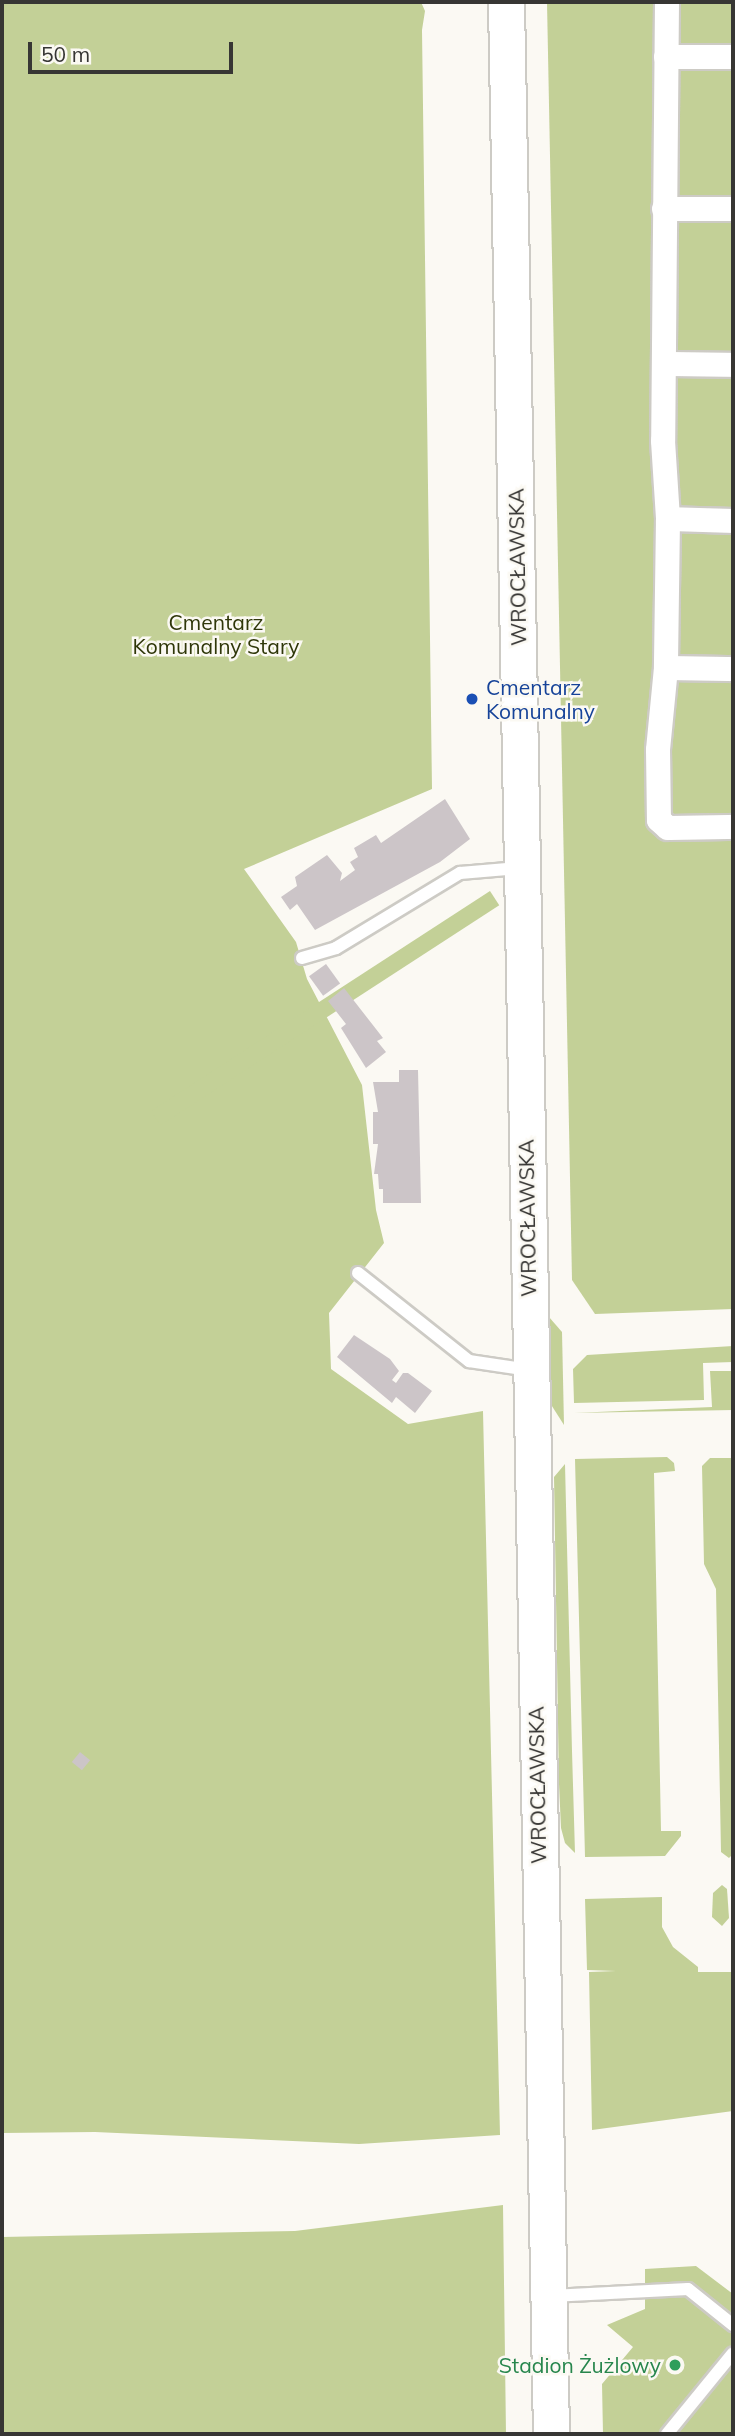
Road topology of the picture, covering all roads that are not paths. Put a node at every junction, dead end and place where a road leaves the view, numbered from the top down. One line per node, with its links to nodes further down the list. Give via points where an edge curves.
1 (506, 2): 14 (main road, WROCŁAWSKA)
2 (667, 2): 3 (street)
3 (666, 57): 4 (street); 5 (street)
4 (733, 57)
5 (664, 209): 6 (street); 7 (street)
6 (733, 209)
7 (665, 364): 8 (street); 9 (street)
8 (733, 365)
9 (668, 519): 10 (street); 11 (street)
10 (733, 521)
11 (666, 668): 12 (street); 13 (street, via 658,750 659,821 668,828)
12 (733, 669)
13 (733, 827)
14 (523, 868): 15 (lane, via 460,873 336,948); 17 (main road, WROCŁAWSKA)
15 (302, 958)
16 (358, 1273): 17 (lane, via 469,1362)
17 (530, 1370): 18 (main road, WROCŁAWSKA)
18 (548, 2297): 19 (lane, via 688,2289); 21 (main road, WROCŁAWSKA)
19 (733, 2325)
20 (733, 2353): 22 (lane)
21 (551, 2434)
22 (667, 2434)

